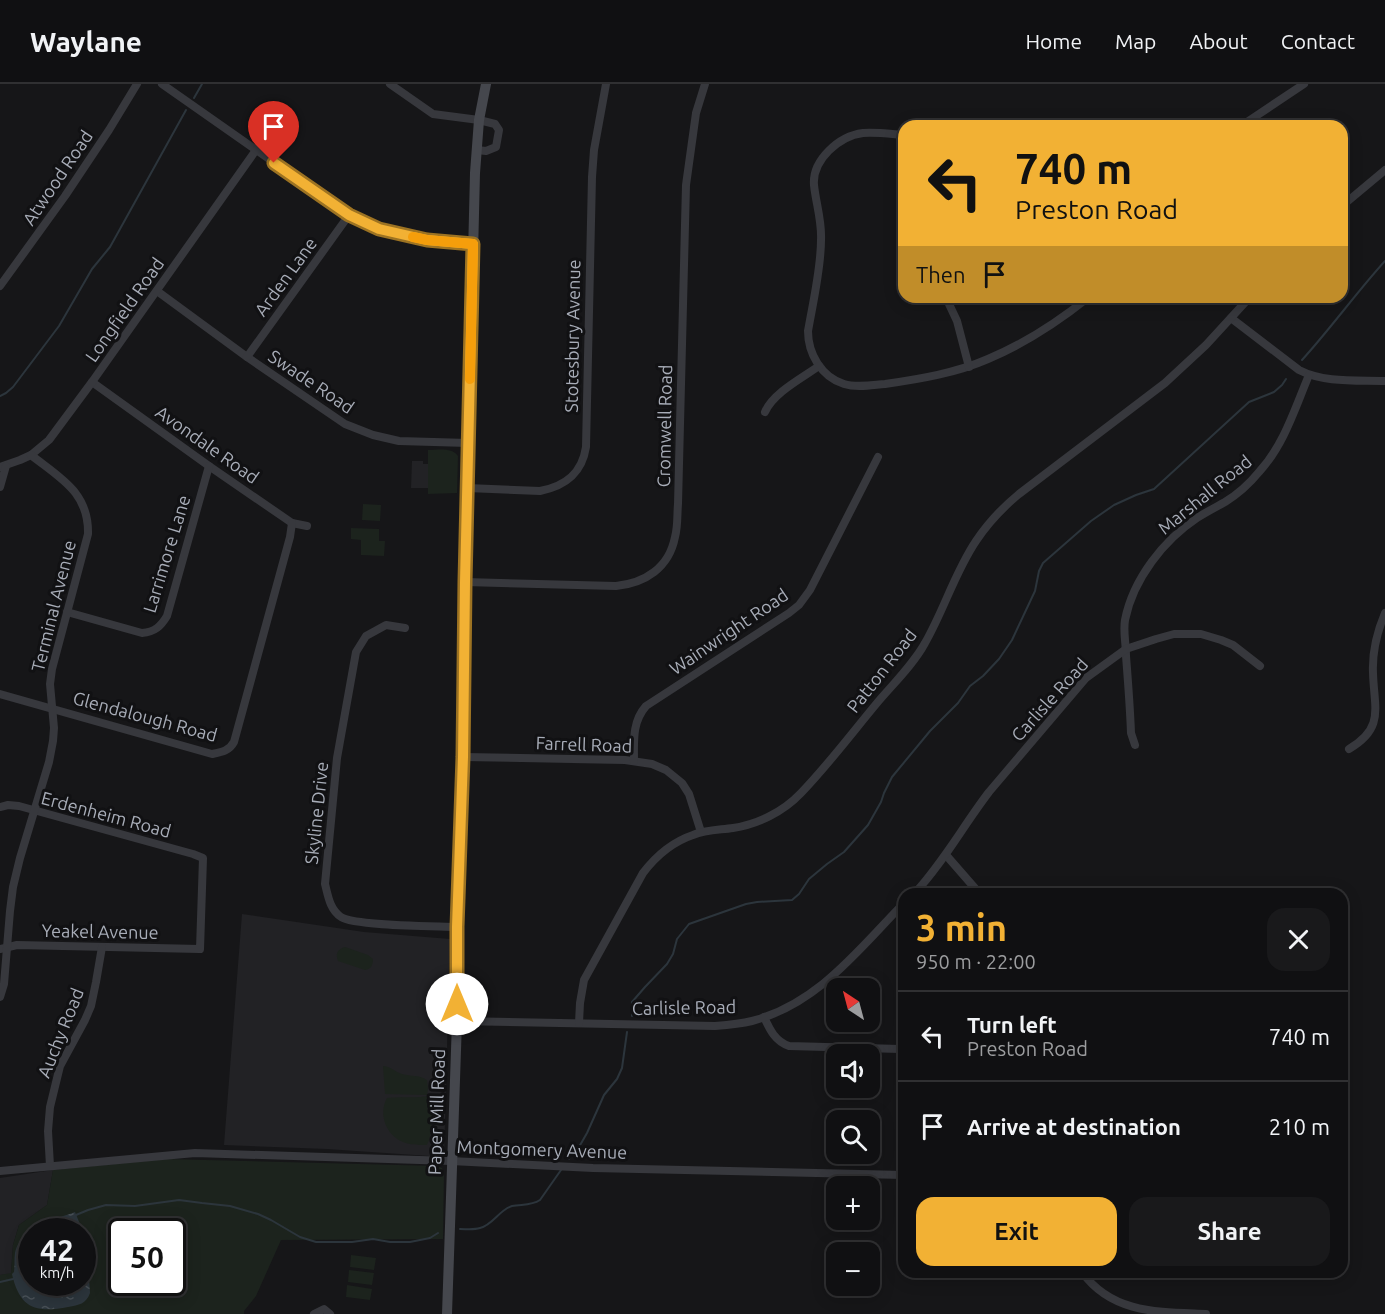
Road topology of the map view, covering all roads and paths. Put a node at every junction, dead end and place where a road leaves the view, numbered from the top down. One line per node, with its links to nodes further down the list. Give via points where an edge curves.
1 (136, 84): 17 (street, Atwood Road, via 65,196)
2 (162, 84): 11 (street)
3 (390, 84): 8 (street, via 433,114)
4 (486, 84): 8 (main road, Paper Mill Road)
5 (606, 84): 36 (street, Stotesbury Avenue, via 592,177 584,459 571,477 540,491)
6 (705, 84): 39 (street, Cromwell Road, via 696,113 686,185 677,527 667,558 650,575 616,586)
7 (1304, 84): 9 (street)
8 (479, 120): 12 (main road, Paper Mill Road); 12 (street, via 495,124 499,130 496,147)
9 (1249, 120)
10 (898, 135): 24 (street, via 864,133 844,140 824,156 818,167 814,185 822,241 808,339)
11 (256, 150): 15 (street); 18 (street, Longfield Road)
12 (477, 150): 16 (main road, Paper Mill Road)
13 (1385, 170): 14 (street)
14 (1348, 201)
15 (349, 215): 16 (street, via 399,234); 23 (street, Arden Lane)
16 (473, 244): 30 (main road, Paper Mill Road)
17 (0, 286)
18 (157, 291): 23 (street, Swade Road); 28 (street, Longfield Road)
19 (1081, 303): 25 (street, via 1024,340)
20 (1245, 303): 22 (street, Patton Road)
21 (948, 304): 25 (street, via 957,321)
22 (1232, 318): 26 (street); 53 (street, Patton Road, via 1165,383 997,513 968,553 925,643 801,793 762,820)
23 (247, 357): 30 (street, Swade Road, via 356,429 399,441)
24 (819, 366): 25 (street, via 839,382 854,386 906,381); 29 (street, via 775,397)
25 (969, 367)
26 (1309, 375): 27 (street); 43 (street, Marshall Road, via 1268,463 1238,493 1174,537 1145,573 1128,607)
27 (1385, 381)
28 (92, 382): 31 (street, Longfield Road, via 49,440); 34 (street, Avondale Road)
29 (765, 412)
30 (468, 442): 36 (main road, Paper Mill Road)
31 (31, 455): 33 (street, Longfield Road); 40 (street, Terminal Avenue, via 75,491 87,513 88,534)
32 (878, 457): 50 (street, Wainwright Road, via 802,600 789,613 646,706 635,726)
33 (3, 466): 35 (street)
34 (208, 466): 37 (street, Avondale Road); 40 (street, Larrimore Lane, via 167,616 158,628 142,633)
35 (0, 487)
36 (467, 488): 39 (main road, Paper Mill Road)
37 (292, 523): 38 (street, Avondale Road); 46 (street, Glendalough Road, via 231,747 212,754)
38 (307, 526)
39 (465, 582): 49 (main road, Paper Mill Road)
40 (67, 612): 46 (street, Terminal Avenue, via 52,669)
41 (1385, 613): 48 (street, via 1373,657 1375,724 1369,736)
42 (405, 628): 58 (street, Skyline Drive, via 386,625 366,636 356,652 338,758 325,884 329,902 341,918 378,924)
43 (1126, 649): 44 (street, Carlisle Road, via 1174,634 1201,634 1233,645); 47 (street, Marshall Road); 54 (street, Carlisle Road, via 1075,690 989,792)
44 (1260, 666)
45 (0, 694): 46 (street, Glendalough Road)
46 (52, 708): 52 (street, Terminal Avenue, via 53,741)
47 (1135, 745)
48 (1349, 749)
49 (463, 757): 50 (street, Farrell Road); 58 (main road, Paper Mill Road)
50 (634, 761): 53 (street, Farrell Road, via 661,768 679,781 689,794)
51 (0, 807): 52 (street, Erdenheim Road, via 19,806)
52 (34, 812): 60 (street, Terminal Avenue, via 13,887); 61 (street, Erdenheim Road, via 203,858)
53 (701, 832): 65 (street, Patton Road, via 668,848 643,873 584,980)
54 (946, 855): 55 (street, Carlisle Road); 56 (street)
55 (920, 888)
56 (976, 888)
57 (898, 909): 63 (street, Carlisle Road, via 830,979 799,1001)
58 (457, 927): 64 (main road, Paper Mill Road)
59 (102, 947): 60 (street, Yeakel Avenue); 61 (street, Yeakel Avenue); 68 (street, Auchy Road, via 91,1006 60,1066 50,1107)
60 (4, 948): 62 (street, Terminal Avenue)
61 (200, 949)
62 (0, 997)
63 (764, 1017): 65 (street, Carlisle Road, via 716,1026); 66 (street, via 774,1036 789,1046)
64 (457, 1021): 65 (street, Carlisle Road); 67 (main road, Paper Mill Road)
65 (579, 1023)
66 (898, 1050)
67 (451, 1161): 68 (street, Montgomery Avenue, via 193,1154); 70 (street, Montgomery Avenue); 75 (main road, Paper Mill Road)
68 (50, 1166): 69 (street, Montgomery Avenue)
69 (0, 1171)
70 (898, 1175)
71 (1086, 1278): 73 (street, via 1107,1298)
72 (327, 1312): 74 (street)
73 (1147, 1313): 76 (street)
74 (315, 1314)
75 (447, 1314)
76 (1206, 1314)

